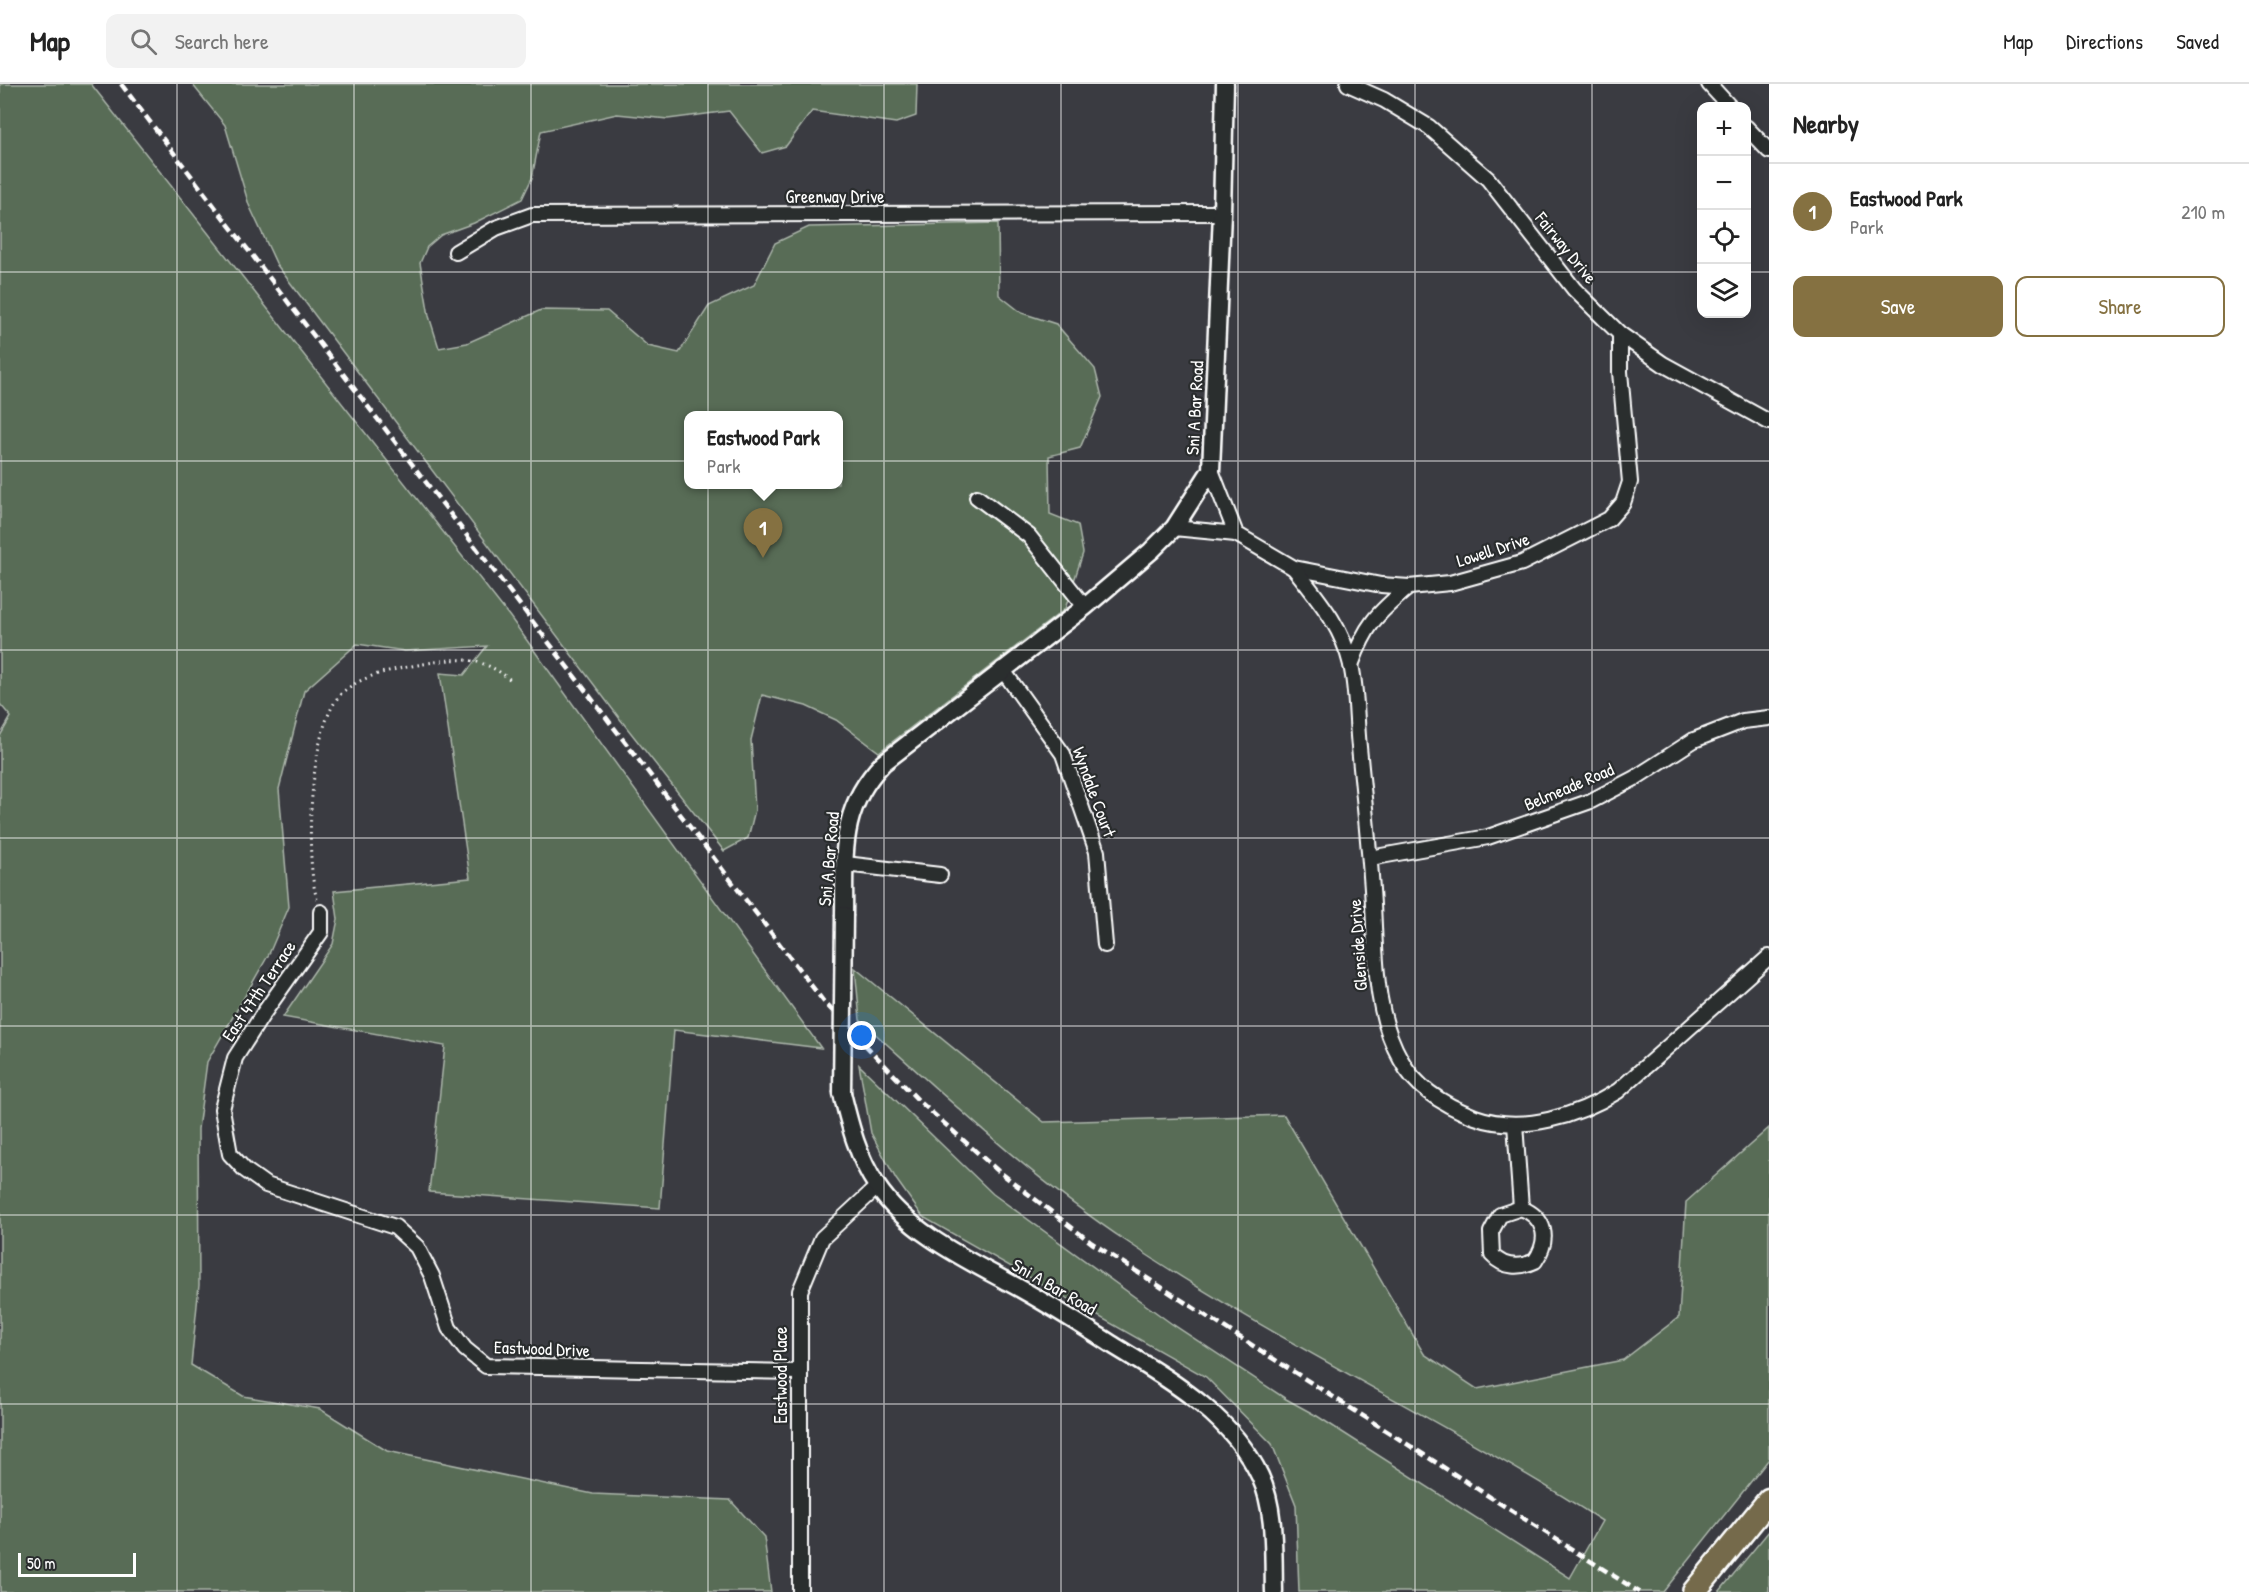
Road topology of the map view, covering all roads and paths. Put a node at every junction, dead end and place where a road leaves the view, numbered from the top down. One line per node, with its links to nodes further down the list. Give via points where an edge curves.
1 (1225, 84): 7 (street, Sni A Bar Road)
2 (1348, 84): 9 (street, Fairway Drive, via 1429,127 1488,179 1574,289)
3 (1709, 84): 4 (street)
4 (1725, 102)
5 (1751, 132): 6 (street)
6 (1769, 151)
7 (1222, 213): 8 (street, Greenway Drive, via 532,215 496,228); 11 (street, Sni A Bar Road)
8 (456, 252)
9 (1620, 334): 10 (street, Fairway Drive, via 1663,364); 16 (street, Lowell Drive, via 1630,482 1623,503 1609,519 1522,563 1450,583)
10 (1769, 422)
11 (1211, 470): 13 (street, Sni A Bar Road); 14 (street)
12 (977, 497): 17 (street, via 1029,536)
13 (1174, 528): 14 (street, Lowell Drive); 17 (street, Sni A Bar Road)
14 (1236, 534): 15 (street, Lowell Drive)
15 (1294, 568): 16 (street, Lowell Drive); 18 (street, Glenside Drive, via 1335,620)
16 (1409, 587): 18 (street, Glenside Drive, via 1364,632)
17 (1085, 607): 19 (street, Sni A Bar Road)
18 (1351, 665): 22 (street, Glenside Drive)
19 (1002, 669): 23 (street, Sni A Bar Road, via 868,779 848,819); 26 (street, Wyndale Court, via 1063,754 1097,852)
20 (512, 681): 25 (path, via 488,664 471,659 444,660 358,681 341,693 329,708 311,797 314,890)
21 (1769, 718): 22 (street, Belmeade Road, via 1743,722 1694,740 1591,801 1488,837)
22 (1370, 858): 29 (street, Glenside Drive, via 1378,993 1402,1062 1426,1090 1452,1108 1483,1119)
23 (845, 864): 24 (street); 30 (street, Sni A Bar Road, bridge, via 842,1093 854,1140)
24 (940, 875)
25 (321, 912): 28 (street, East 47th Terrace, via 321,932 235,1058)
26 (1105, 945)
27 (1769, 957): 29 (street, Glenside Drive, via 1618,1091 1569,1116)
28 (225, 1092): 32 (street, Eastwood Drive, via 222,1109 230,1154 245,1170 266,1185 395,1227 417,1247 432,1276 449,1328 465,1349 486,1366)
29 (1515, 1124): 31 (street)
30 (877, 1187): 32 (street, Eastwood Place, via 822,1238 800,1291); 35 (street, Sni A Bar Road, via 917,1229 1043,1301 1183,1389 1231,1432 1250,1456 1270,1509)
31 (1521, 1208): 31 (street, via 1500,1215 1491,1232 1492,1255 1511,1266 1535,1261 1544,1247 1543,1226 1532,1213)
32 (798, 1372): 34 (street, Eastwood Place)
33 (1769, 1500): 36 (highway)
34 (800, 1592)
35 (1274, 1592)
36 (1694, 1592)

